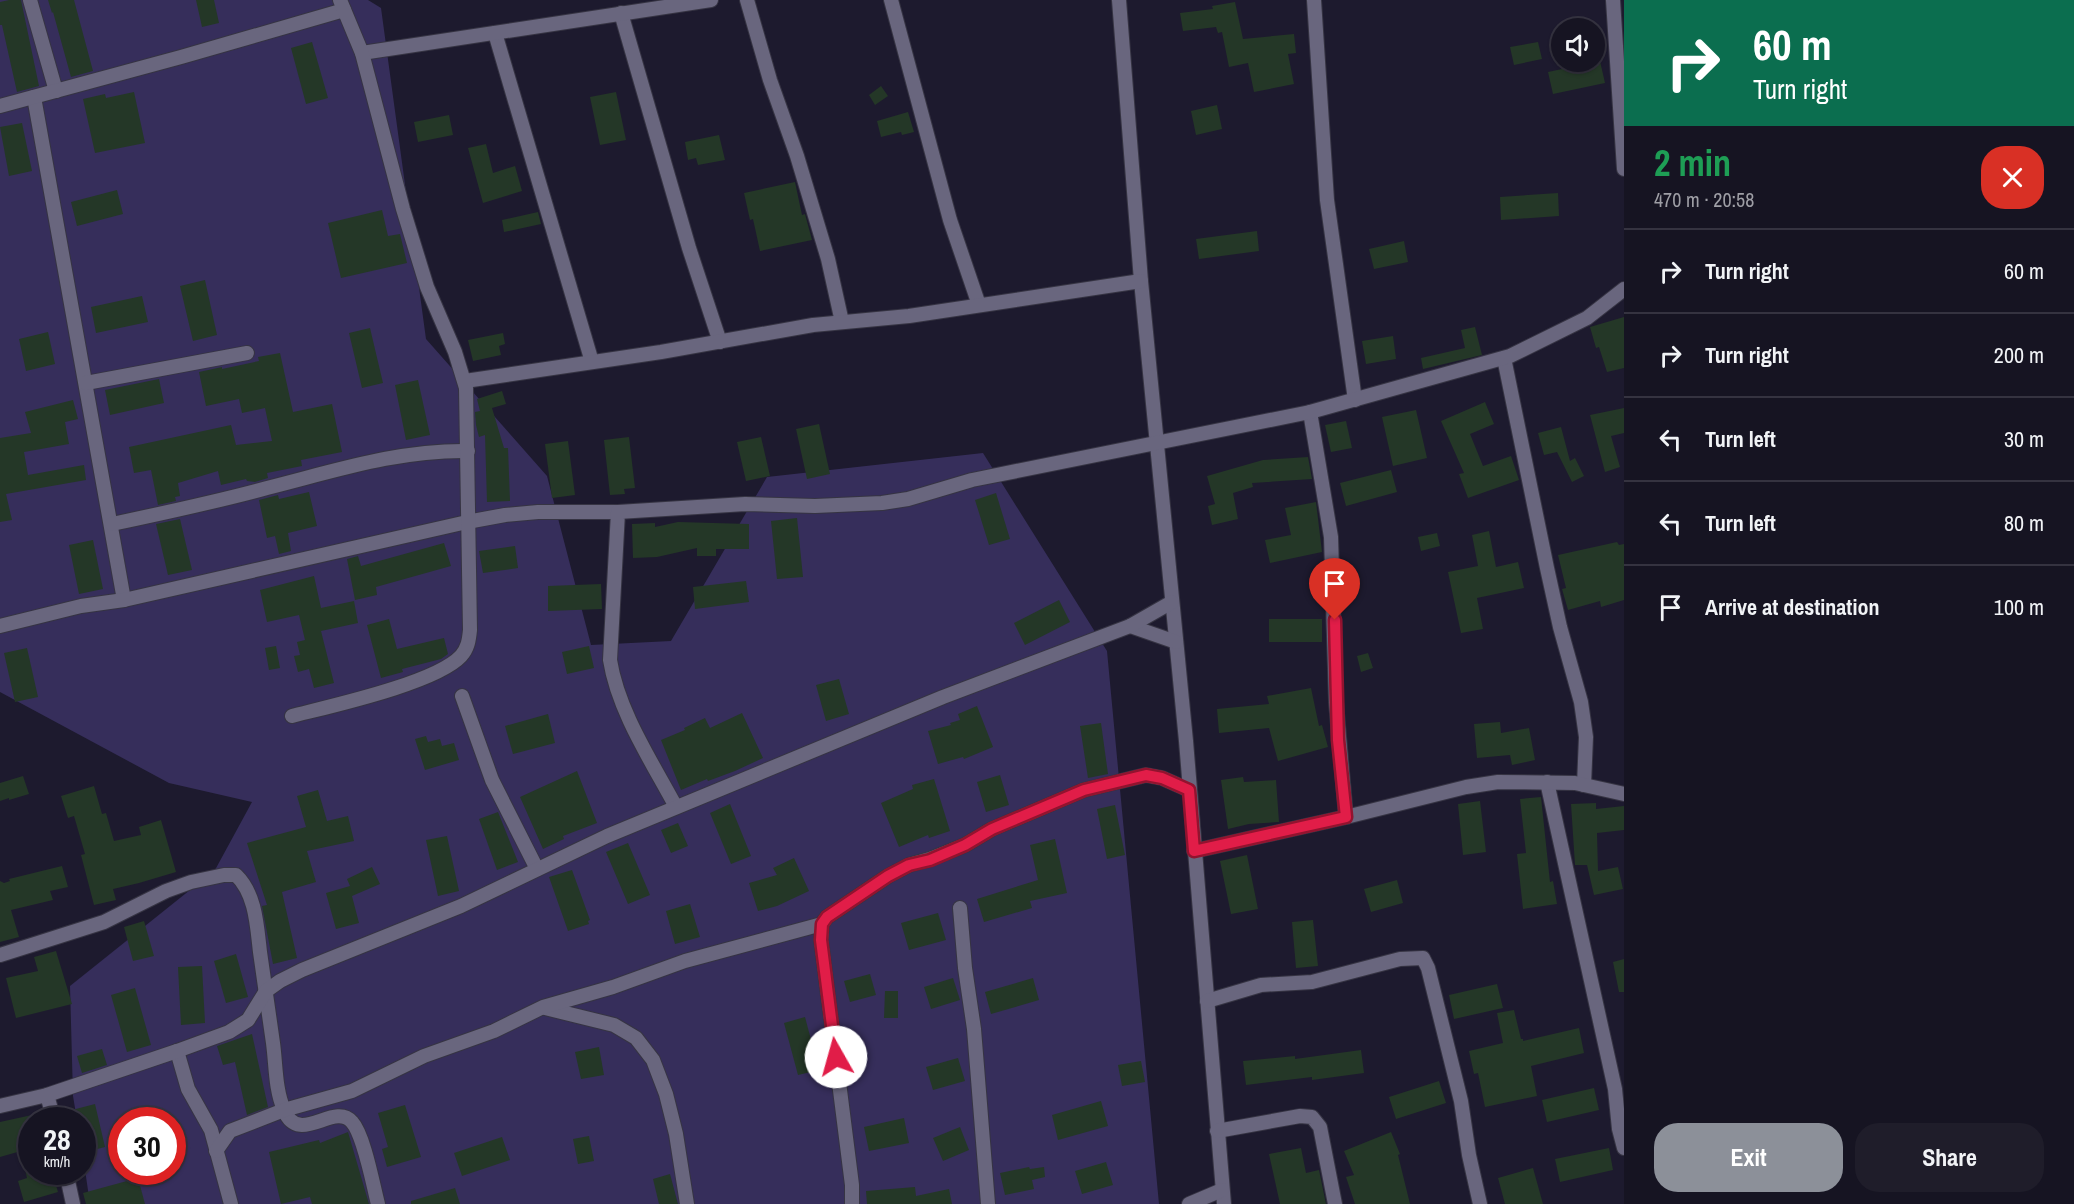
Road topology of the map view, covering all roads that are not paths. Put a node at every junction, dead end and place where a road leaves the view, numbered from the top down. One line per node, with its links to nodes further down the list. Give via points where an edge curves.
1 (30, 0): 12 (street)
2 (711, 0): 9 (street)
3 (747, 0): 19 (street, via 828,260)
4 (891, 0): 18 (street, via 950,220)
5 (1119, 0): 16 (street)
6 (1314, 0): 26 (street, via 1327,200)
7 (1613, 0): 15 (street)
8 (342, 5): 11 (street); 12 (street)
9 (621, 13): 10 (street); 20 (street)
10 (495, 33): 11 (street); 23 (street)
11 (362, 53): 24 (street, via 427,287)
12 (56, 91): 13 (street)
13 (34, 97): 14 (street); 25 (street)
14 (0, 106)
15 (1624, 168)
16 (1141, 282): 18 (street); 28 (street)
17 (1623, 294): 22 (street, via 1587,318)
18 (979, 305): 19 (street)
19 (842, 322): 20 (street)
20 (720, 342): 23 (street)
21 (247, 353): 25 (street)
22 (1504, 358): 26 (street); 41 (street, via 1560,627 1581,702 1586,737)
23 (592, 362): 24 (street)
24 (465, 381): 29 (street)
25 (86, 383): 32 (street)
26 (1355, 400): 27 (street)
27 (1310, 412): 28 (street); 45 (street, via 1331,537 1336,702)
28 (1157, 444): 30 (street, via 972,480 882,503 745,504); 34 (street)
29 (468, 451): 31 (street); 32 (street, via 434,450 386,457)
30 (618, 512): 31 (street, via 538,512); 44 (street, via 610,660 613,678)
31 (467, 522): 33 (street); 39 (street, via 470,630 468,648 461,657 429,675)
32 (112, 524): 33 (street)
33 (124, 600): 35 (street)
34 (1172, 602): 36 (street); 37 (street)
35 (0, 626)
36 (1130, 626): 37 (street); 44 (street, via 943,697)
37 (1176, 642): 42 (street)
38 (462, 696): 47 (street, via 492,780)
39 (292, 716)
40 (1547, 782): 41 (street); 45 (street, via 1477,785); 60 (street, via 1615,1089)
41 (1584, 785): 43 (street)
42 (1189, 790): 46 (street); 49 (street, via 1146,775 1084,790 992,829 965,845 909,865)
43 (1624, 794)
44 (676, 807): 47 (street)
45 (1346, 817): 46 (street)
46 (1194, 851): 52 (street)
47 (537, 869): 51 (street, via 461,906 302,970)
48 (960, 908): 69 (street)
49 (822, 924): 53 (street, via 685,961); 68 (street)
50 (0, 955): 51 (street, via 104,922 191,882 236,875 244,882 257,925)
51 (266, 991): 54 (street, via 248,1020 229,1032); 58 (street, via 277,1084)
52 (1207, 1001): 59 (street); 72 (street, via 1261,985 1312,982 1400,958 1423,958 1461,1101)
53 (543, 1007): 58 (street, via 494,1031 424,1056 352,1091); 67 (street, via 614,1025 636,1038 653,1060 676,1134)
54 (177, 1052): 55 (street); 61 (street, via 188,1089 211,1130)
55 (46, 1095): 56 (street); 57 (street)
56 (0, 1106)
57 (50, 1107)
58 (284, 1110): 61 (street, via 230,1131); 66 (street, via 296,1124 339,1116 353,1122)
59 (1217, 1131): 63 (street); 71 (street, via 1312,1117 1320,1127)
60 (1624, 1148)
61 (216, 1151): 65 (street)
62 (69, 1185): 64 (street)
63 (1223, 1197): 70 (street)
64 (73, 1204)
65 (231, 1204)
66 (378, 1204)
67 (687, 1204)
68 (852, 1204)
69 (988, 1204)
70 (1189, 1204)
71 (1335, 1204)
72 (1480, 1204)

